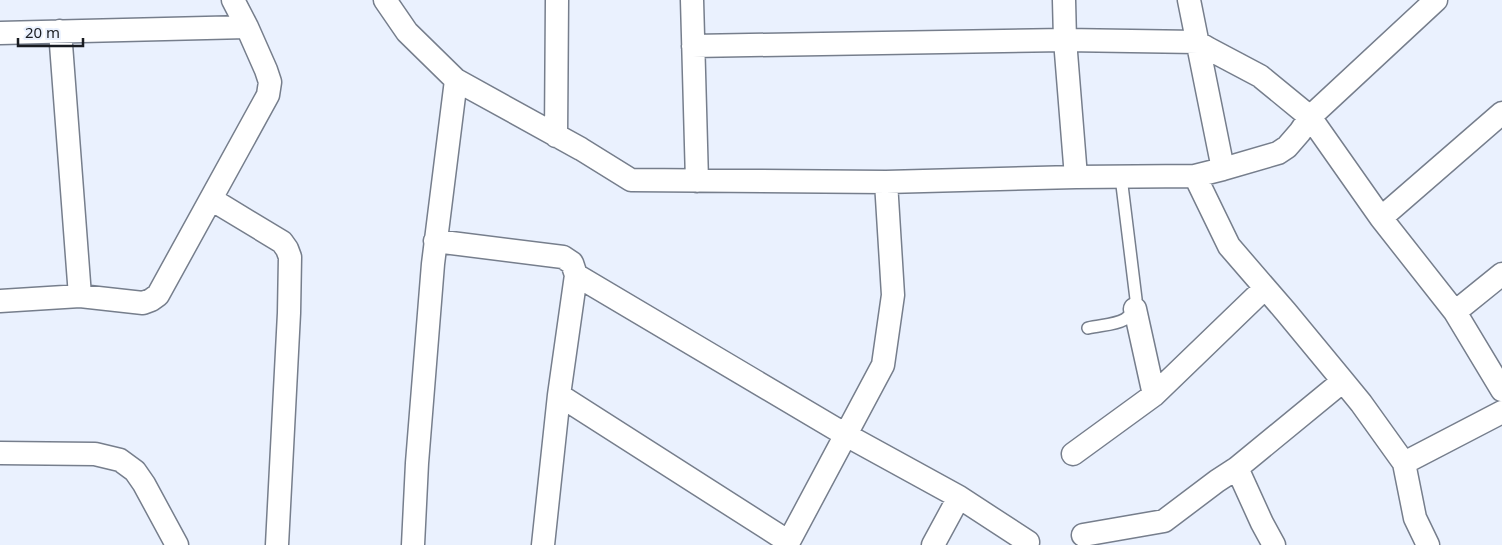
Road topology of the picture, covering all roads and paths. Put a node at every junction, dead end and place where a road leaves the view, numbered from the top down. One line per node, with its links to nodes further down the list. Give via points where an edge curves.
1 (233, 0): 8 (street)
2 (385, 0): 14 (street, via 407,32)
3 (557, 0): 17 (street)
4 (692, 0): 13 (street)
5 (1064, 0): 11 (street)
6 (1189, 0): 12 (street)
7 (1436, 0): 16 (street)
8 (248, 27): 9 (street); 24 (street, via 270,82 268,95)
9 (60, 31): 10 (street); 30 (street)
10 (0, 33)
11 (1065, 40): 12 (street); 13 (street); 21 (street)
12 (1197, 42): 16 (street, via 1260,76); 18 (street)
13 (693, 46): 22 (street)
14 (456, 80): 17 (street); 26 (street)
15 (1502, 113): 25 (street)
16 (1310, 117): 18 (street, via 1287,147 1278,153); 25 (street)
17 (556, 136): 22 (street, via 631,180)
18 (1223, 169): 20 (street)
19 (1122, 176): 20 (street); 21 (street); 32 (lane)
20 (1195, 176): 29 (street, via 1229,246)
21 (1076, 177): 23 (street)
22 (697, 181): 23 (street)
23 (886, 182): 40 (street, via 893,295 882,365)
24 (211, 199): 30 (street, via 158,295 143,303); 50 (street, via 282,242 290,258)
25 (1381, 218): 33 (street)
26 (435, 241): 28 (street, via 563,257 572,263); 51 (street)
27 (1502, 274): 33 (street)
28 (576, 276): 37 (street); 40 (street)
29 (1265, 288): 35 (street); 38 (street)
30 (80, 296): 31 (street)
31 (0, 301)
32 (1136, 309): 34 (lane, via 1125,320); 38 (street)
33 (1455, 312): 36 (street)
34 (1088, 328)
35 (1343, 381): 43 (street); 44 (street)
36 (1502, 390)
37 (559, 395): 48 (street); 52 (street)
38 (1154, 395): 42 (street)
39 (1502, 412): 43 (street)
40 (846, 435): 45 (street); 48 (street)
41 (0, 453): 49 (street, via 95,454 120,460 144,484)
42 (1073, 454)
43 (1404, 463): 55 (street, via 1415,518)
44 (1238, 468): 46 (street, via 1164,520); 54 (street)
45 (959, 497): 47 (street); 53 (street)
46 (1084, 535)
47 (1028, 542)
48 (788, 543)
49 (177, 545)
50 (277, 545)
51 (413, 545)
52 (543, 545)
53 (933, 545)
54 (1274, 545)
55 (1428, 545)

